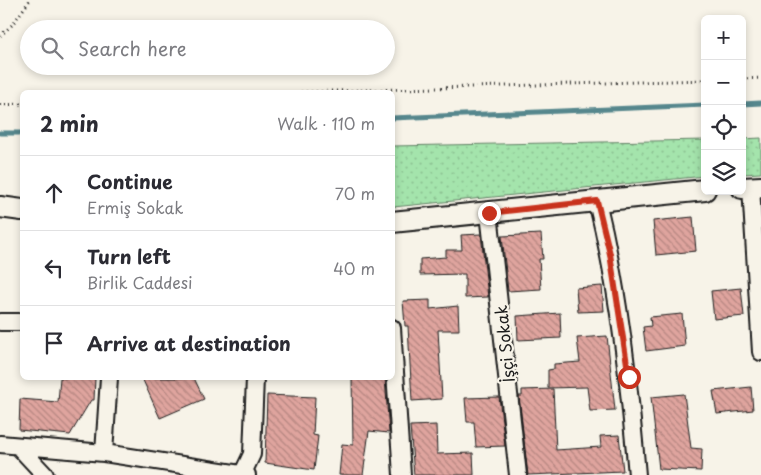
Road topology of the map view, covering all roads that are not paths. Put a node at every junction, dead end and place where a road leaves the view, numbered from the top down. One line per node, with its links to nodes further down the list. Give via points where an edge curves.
1 (752, 187): 10 (street)
2 (701, 190): 3 (street)
3 (597, 201): 6 (street); 22 (street, via 610,254 629,377)
4 (0, 207): 5 (street)
5 (20, 210)
6 (489, 213): 7 (street); 21 (street, İşçi Sokak)
7 (395, 222)
8 (0, 322): 9 (street)
9 (20, 322)
10 (761, 352)
11 (395, 372): 20 (street)
12 (109, 380): 16 (street)
13 (255, 380): 18 (street, via 252,454)
14 (0, 444): 15 (street)
15 (18, 446): 16 (street); 17 (street)
16 (104, 453): 18 (street)
17 (42, 474)
18 (242, 475): 19 (street)
19 (247, 475)
20 (402, 475)
21 (518, 475)
22 (638, 475)

